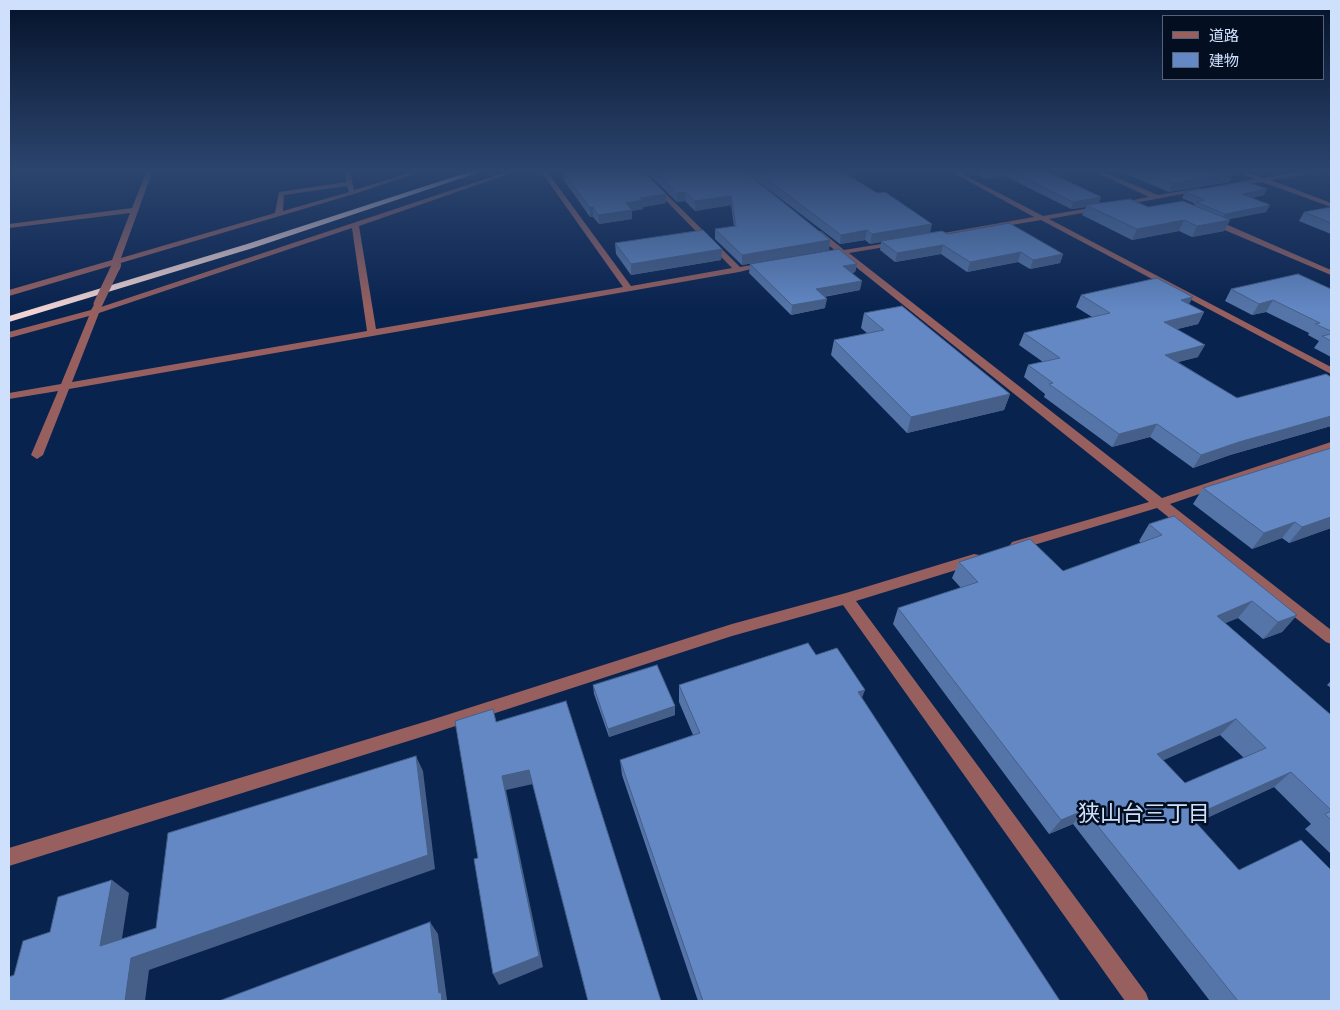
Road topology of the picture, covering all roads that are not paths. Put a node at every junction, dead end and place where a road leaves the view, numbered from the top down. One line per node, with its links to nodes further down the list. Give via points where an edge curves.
1 (78, 217): 13 (street)
2 (132, 217): 19 (street)
3 (269, 217): 19 (street)
4 (312, 217): 26 (highway)
5 (336, 217): 27 (highway)
6 (378, 217): 12 (street)
7 (577, 217): 23 (street)
8 (686, 217): 21 (street)
9 (1047, 217): 10 (street)
10 (1042, 218): 15 (street); 30 (street)
11 (1203, 218): 22 (street)
12 (355, 225): 25 (street); 28 (street)
13 (9, 226)
14 (812, 229): 17 (street)
15 (918, 239)
16 (909, 241): 17 (street)
17 (842, 252): 18 (street); 35 (street)
18 (814, 257)
19 (116, 264): 24 (street); 25 (street, bridge)
20 (776, 264): 21 (street)
21 (739, 270): 23 (street)
22 (1331, 273)
23 (628, 288): 28 (street)
24 (9, 293)
25 (96, 308): 29 (street); 31 (street)
26 (9, 309)
27 (9, 319)
28 (372, 333): 31 (street)
29 (9, 336)
30 (1331, 371)
31 (66, 386): 32 (street); 34 (street)
32 (9, 396)
33 (1331, 445): 35 (street)
34 (37, 455)
35 (1159, 503): 36 (street); 37 (street)
36 (846, 599): 38 (street, via 732,630); 39 (street)
37 (1331, 638)
38 (9, 858)
39 (1138, 1001)

